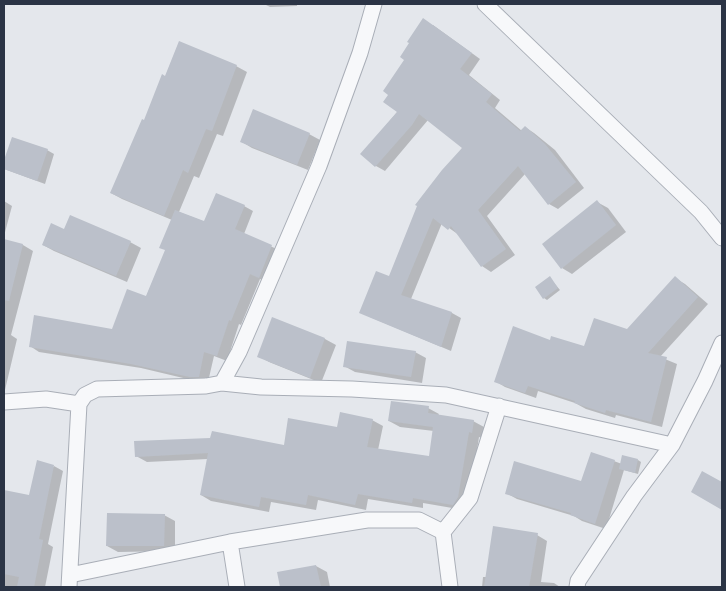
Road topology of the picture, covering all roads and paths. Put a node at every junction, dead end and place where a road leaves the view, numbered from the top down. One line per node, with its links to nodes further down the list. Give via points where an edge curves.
1 (374, 4): 5 (street, via 319,166)
2 (485, 4): 3 (street, via 701,212)
3 (722, 238)
4 (722, 343): 9 (street)
5 (222, 383): 7 (street, via 98,389 85,395); 8 (street, via 446,395)
6 (4, 402): 7 (street, via 46,399)
7 (79, 404): 12 (street)
8 (499, 406): 9 (street); 10 (street, via 470,498)
9 (672, 445): 15 (street, via 634,496)
10 (443, 532): 11 (street, via 419,520 367,520); 14 (street)
11 (230, 542): 12 (street); 13 (street)
12 (69, 581)
13 (237, 587)
14 (450, 587)
15 (577, 587)

